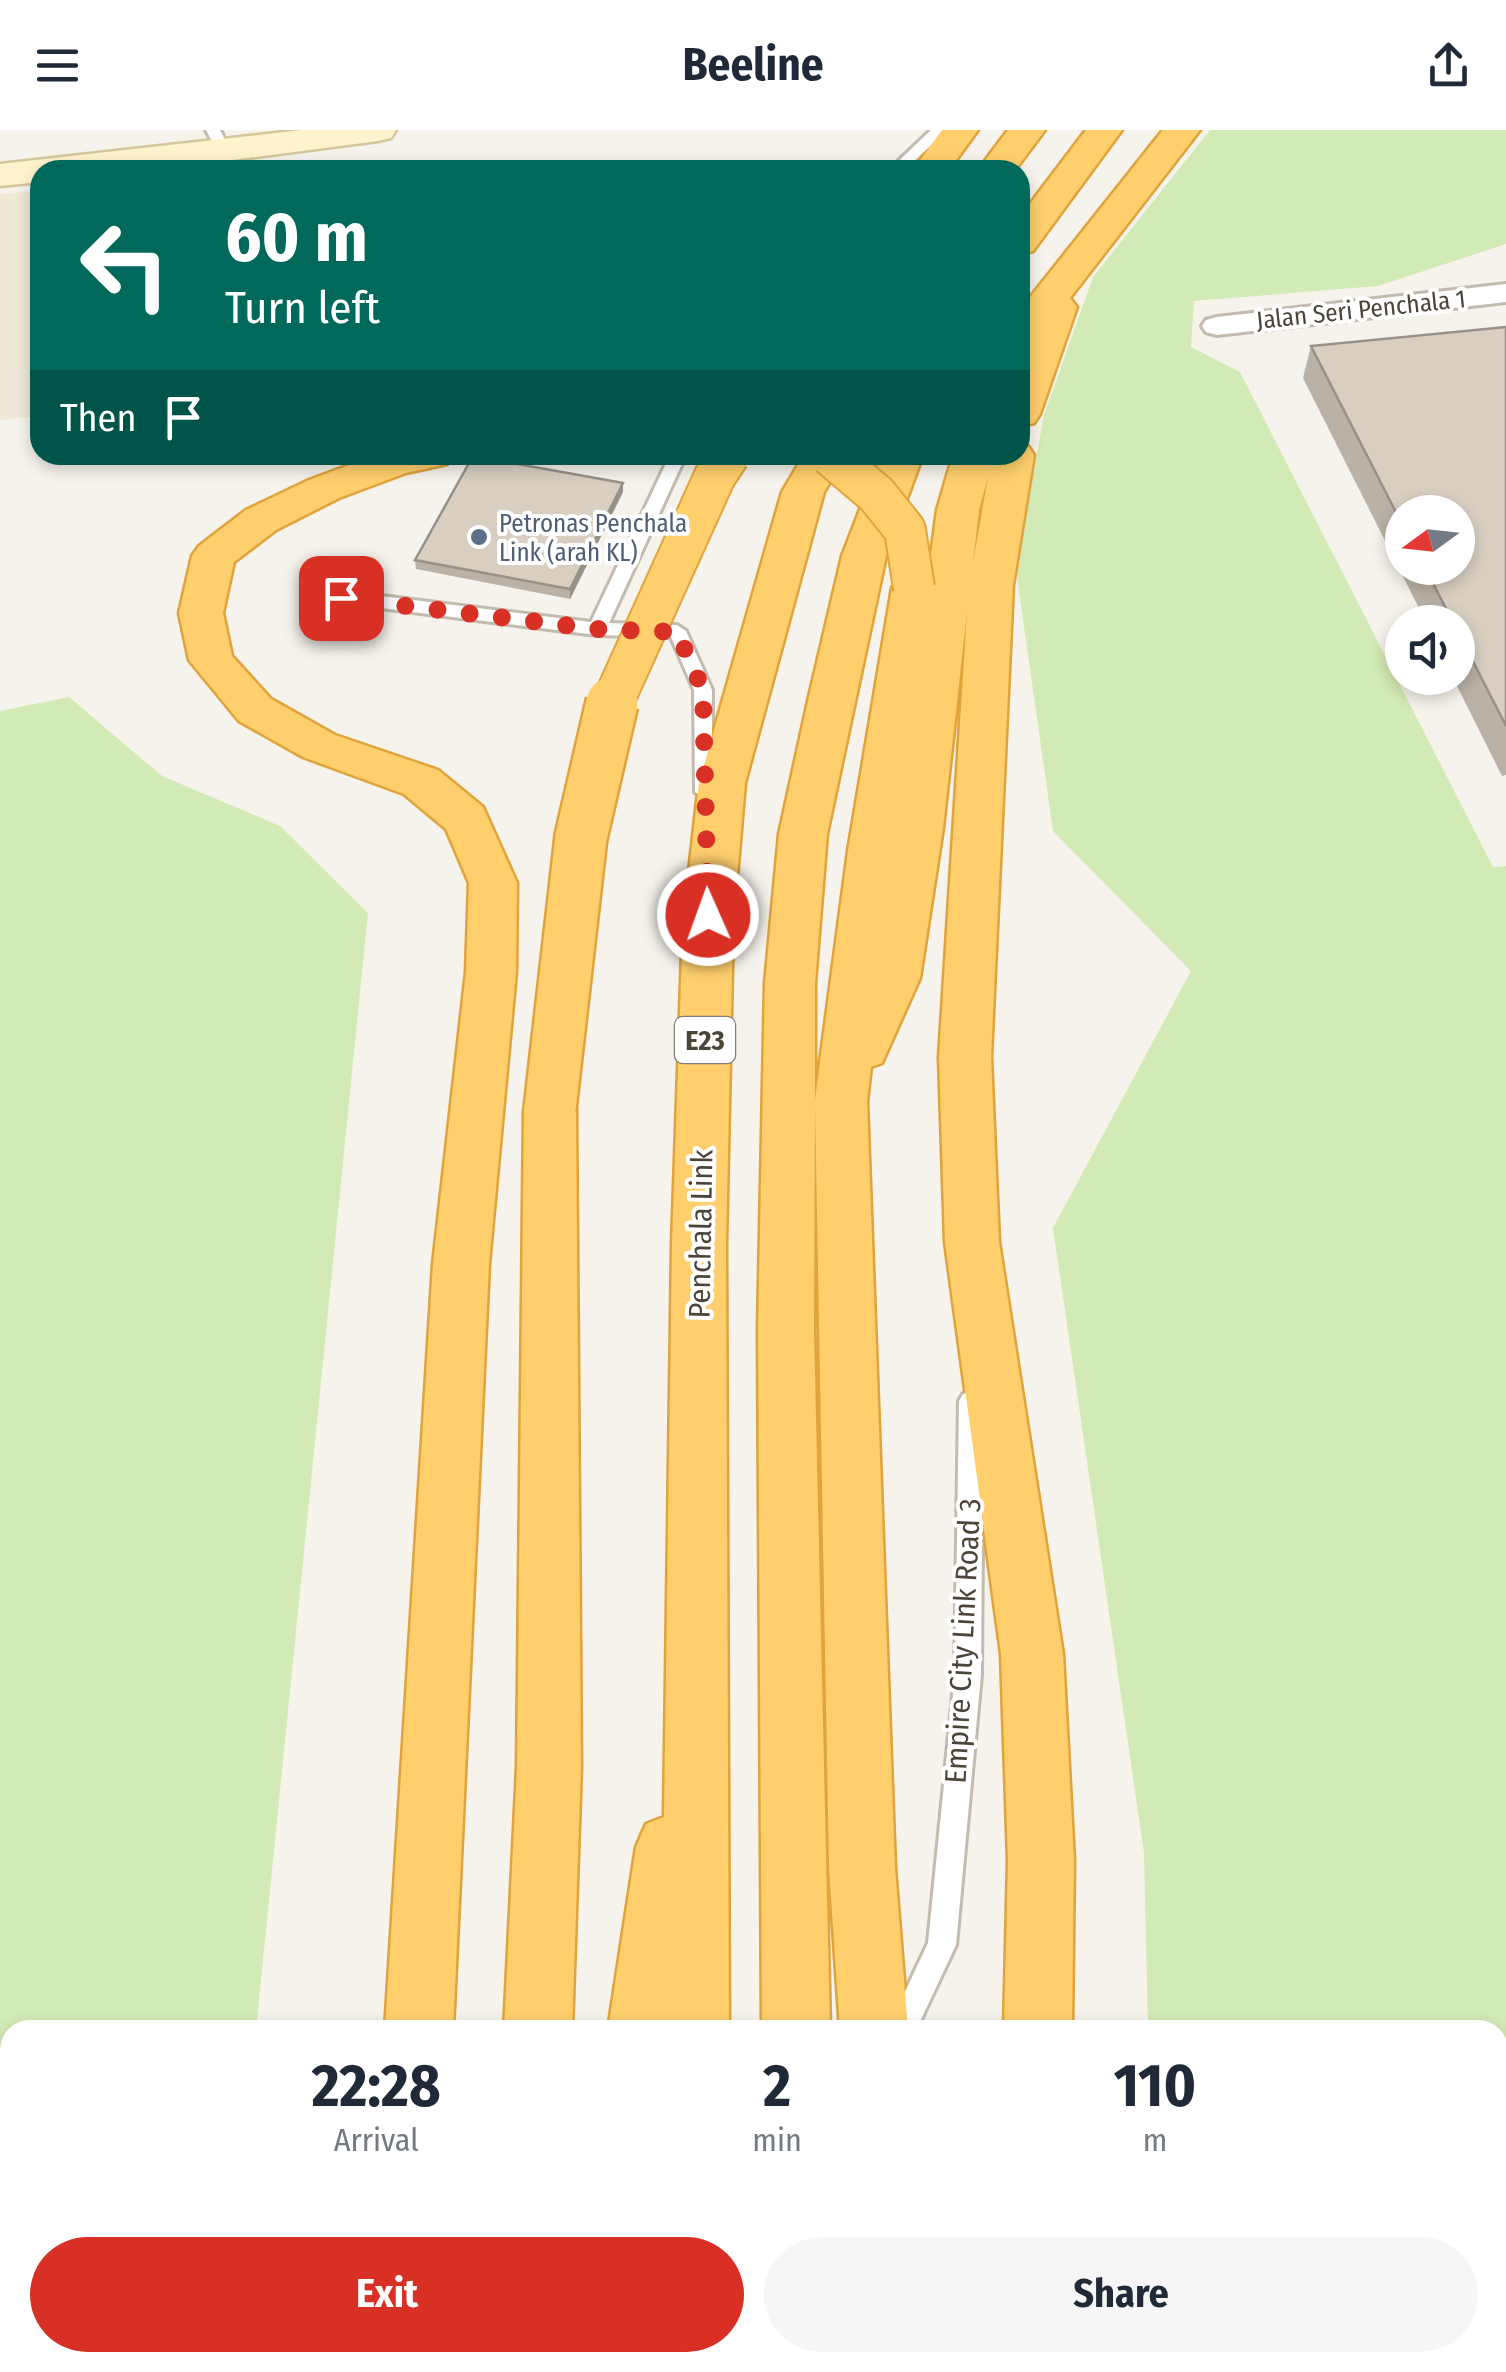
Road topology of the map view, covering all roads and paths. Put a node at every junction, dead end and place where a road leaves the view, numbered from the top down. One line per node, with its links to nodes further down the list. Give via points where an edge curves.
1 (378, 130): 7 (street)
2 (940, 130): 9 (lane)
3 (960, 130): 10 (highway)
4 (1027, 130): 11 (highway)
5 (1104, 130): 14 (highway)
6 (1182, 130): 15 (highway)
7 (218, 141): 8 (street)
8 (108, 160)
9 (907, 160)
10 (938, 160)
11 (1004, 160)
12 (30, 172): 13 (street)
13 (0, 175)
14 (1030, 230)
15 (1071, 272): 17 (highway); 19 (highway)
16 (1506, 293): 18 (street, Jalan Seri Penchala 1)
17 (1030, 325)
18 (1217, 326)
19 (1030, 386)
20 (388, 465): 35 (highway, via 261,520 214,556 201,613 211,660 255,710 319,746 421,782 466,819 493,883 491,972 462,1264)
21 (672, 465): 29 (lane)
22 (722, 465): 36 (highway, bridge, via 613,699 582,837 550,1108 549,1768)
23 (821, 465): 30 (highway, Penchala Link / E23, via 803,492 722,783)
24 (840, 465): 31 (highway, bridge, via 878,495 904,530 914,588)
25 (898, 465): 39 (highway, via 864,556 830,701 803,834 790,983 786,1350)
26 (971, 465): 31 (highway, via 958,510 895,978)
27 (1011, 465): 32 (highway, via 991,585 965,1057)
28 (341, 598): 29 (lane)
29 (597, 629): 30 (lane, via 677,632 703,690)
30 (708, 915): 33 (highway, Penchala Link / E23, via 699,1244)
31 (841, 1101): 34 (highway)
32 (972, 1242): 42 (lane, Empire City Link Road 3, via 968,1675 942,1945); 43 (highway, via 1032,1654 1041,1860)
33 (700, 1642): 37 (highway); 38 (highway, Penchala Link / E23)
34 (862, 1868): 40 (highway); 41 (highway)
35 (420, 2020)
36 (538, 2020)
37 (643, 2020)
38 (696, 2020)
39 (796, 2020)
40 (848, 2020)
41 (873, 2020)
42 (906, 2020)
43 (1038, 2020)

